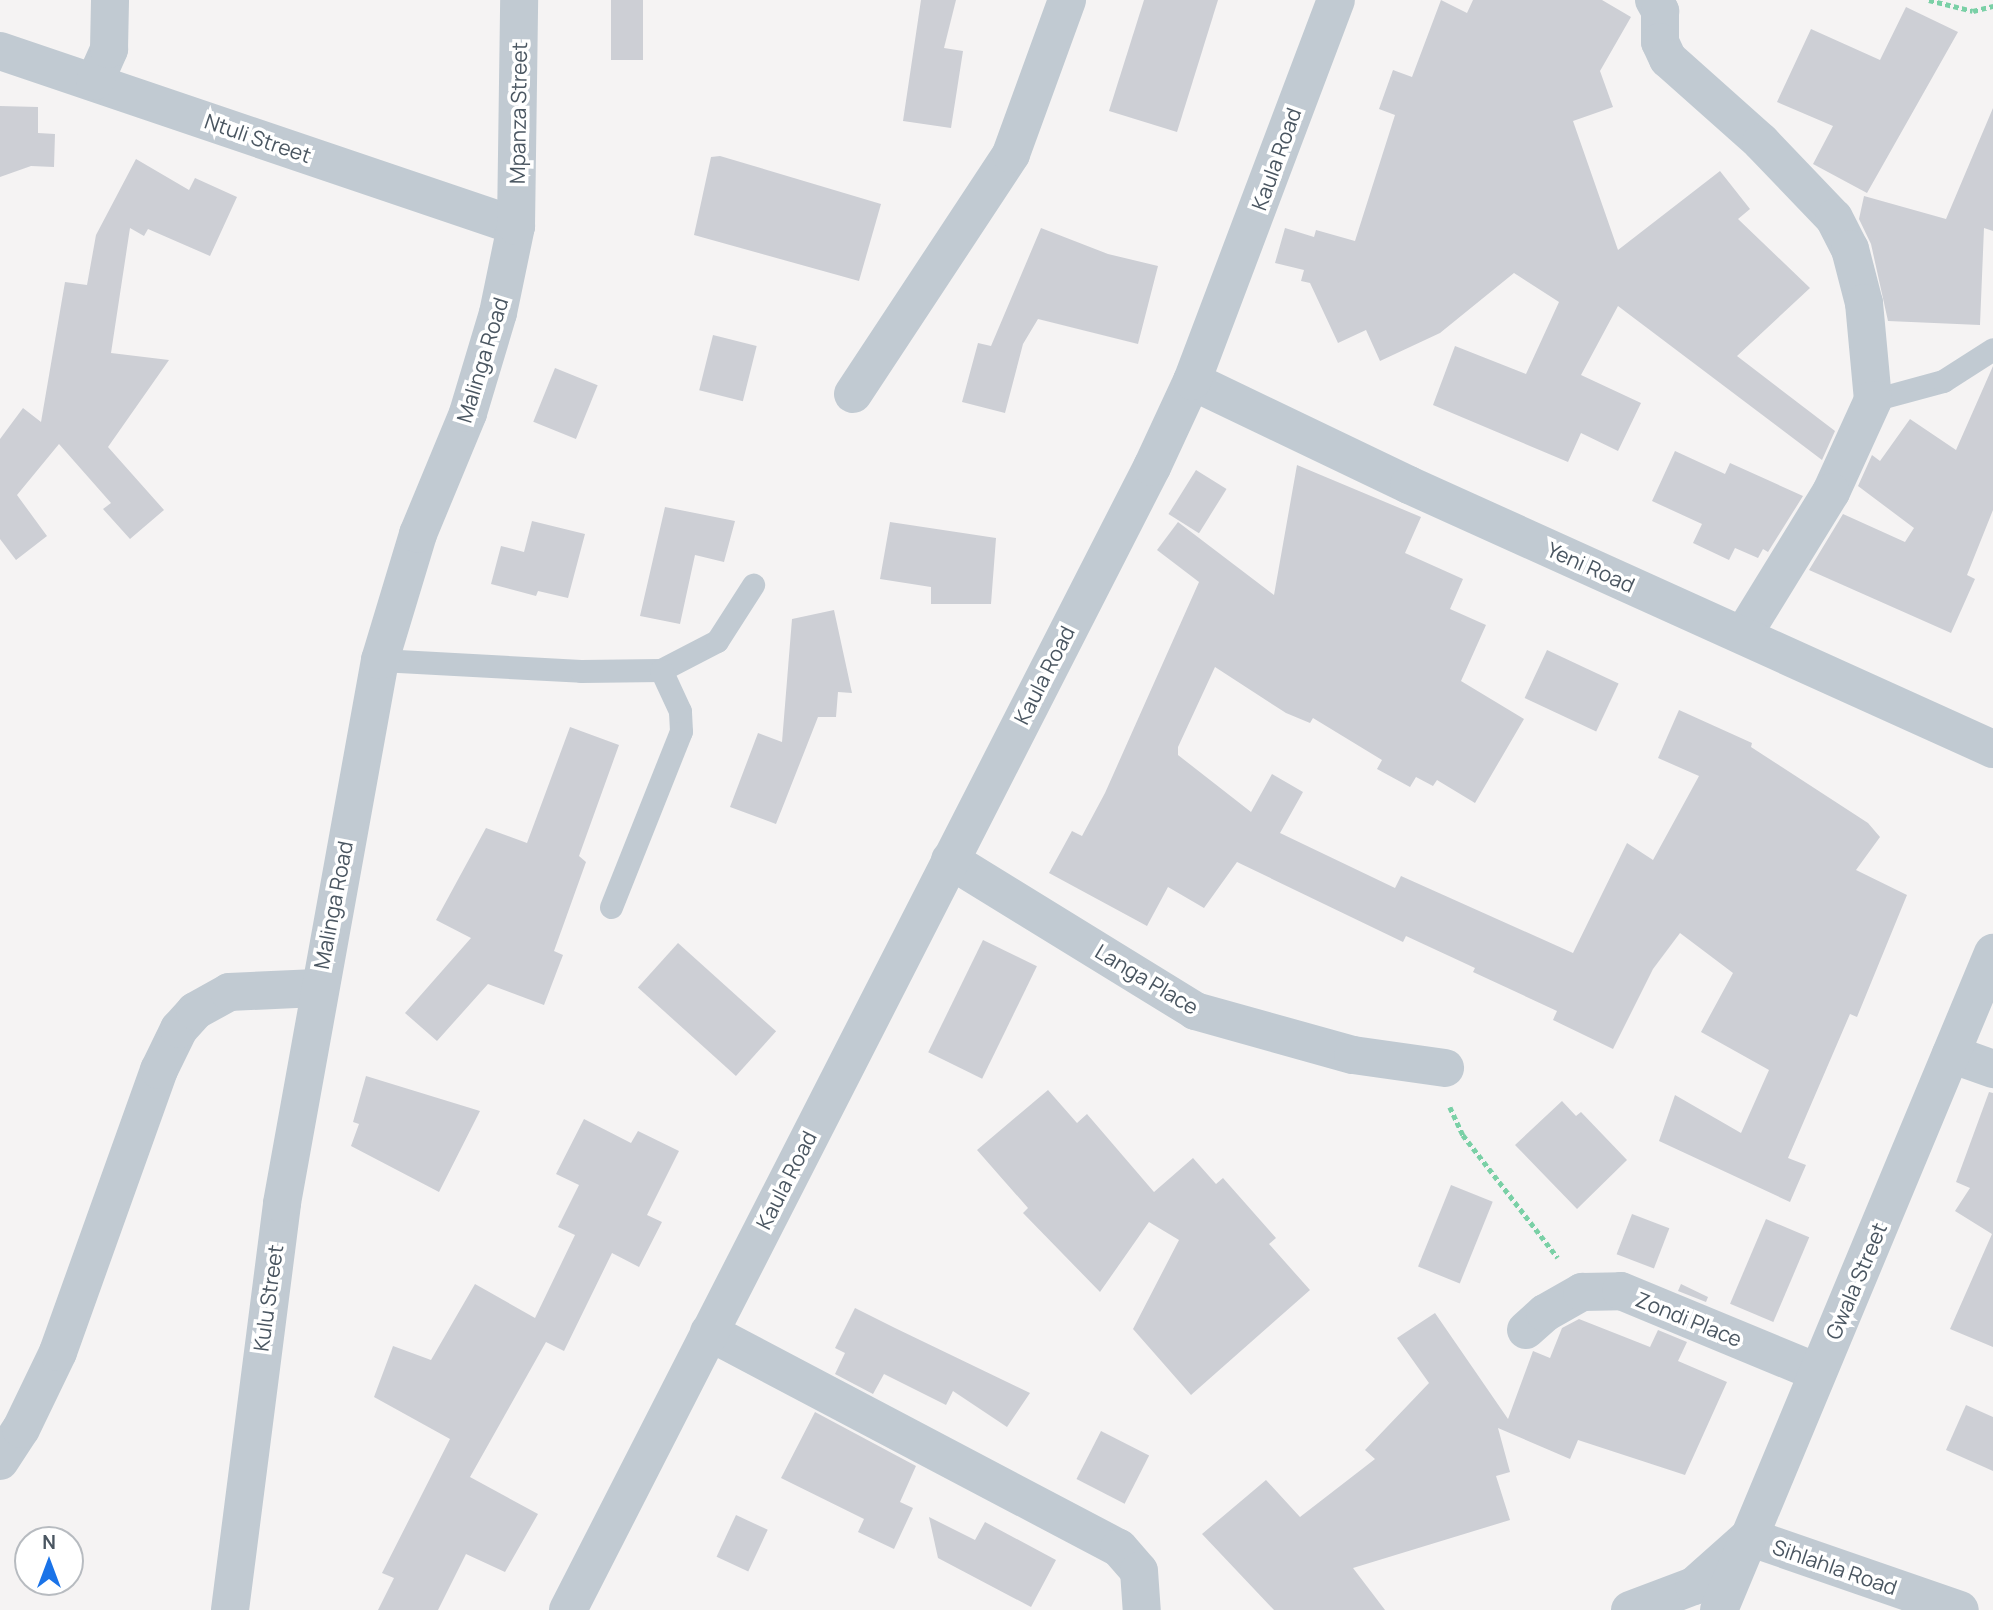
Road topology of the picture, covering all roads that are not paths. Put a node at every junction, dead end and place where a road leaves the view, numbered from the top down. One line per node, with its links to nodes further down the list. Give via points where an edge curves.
1 (110, 0): 7 (street, via 109,49)
2 (519, 0): 8 (street, Mpanza Street)
3 (1067, 0): 11 (street, via 1012,154)
4 (1336, 0): 10 (street, Kaula Road)
5 (1654, 0): 12 (street, via 1660,12 1660,42 1668,59 1762,142 1834,218 1850,249 1864,303)
6 (0, 51): 7 (street, Ntuli Street)
7 (95, 81): 8 (street, Ntuli Street)
8 (516, 226): 15 (street, Malinga Road, via 499,313 468,413 418,534)
9 (1993, 349): 12 (lane, via 1944,381)
10 (1192, 381): 14 (street, Yeni Road, via 1409,485); 18 (street, Kaula Road)
11 (853, 394)
12 (1873, 400): 14 (street, via 1831,492)
13 (753, 585): 16 (lane, via 717,641)
14 (1743, 635): 17 (street, Yeni Road)
15 (380, 660): 16 (lane, via 553,670); 21 (street, Malinga Road)
16 (661, 670): 19 (lane, via 681,711 681,731)
17 (1993, 749)
18 (950, 860): 23 (street, Langa Place, via 1195,1011 1353,1055); 26 (street, Kaula Road)
19 (611, 906)
20 (1993, 953): 22 (street, Gwala Street)
21 (317, 988): 28 (street, Malinga Road, via 229,992 195,1011 179,1029 159,1070 58,1352 21,1429); 30 (street, Kulu Street, via 278,1230)
22 (1951, 1054): 24 (street); 27 (street, Gwala Street)
23 (1445, 1068)
24 (1993, 1069)
25 (1525, 1330): 27 (street, Zondi Place, via 1545,1312 1582,1292 1620,1291)
26 (709, 1332): 31 (street, Kaula Road); 32 (street, via 1119,1548 1139,1571)
27 (1817, 1372): 29 (street, Gwala Street)
28 (0, 1461)
29 (1749, 1537): 33 (street, via 1694,1586); 34 (street, Gwala Street); 35 (street, Sihlahla Road)
30 (230, 1610)
31 (568, 1610)
32 (1142, 1610)
33 (1630, 1610)
34 (1719, 1610)
35 (1961, 1610)

